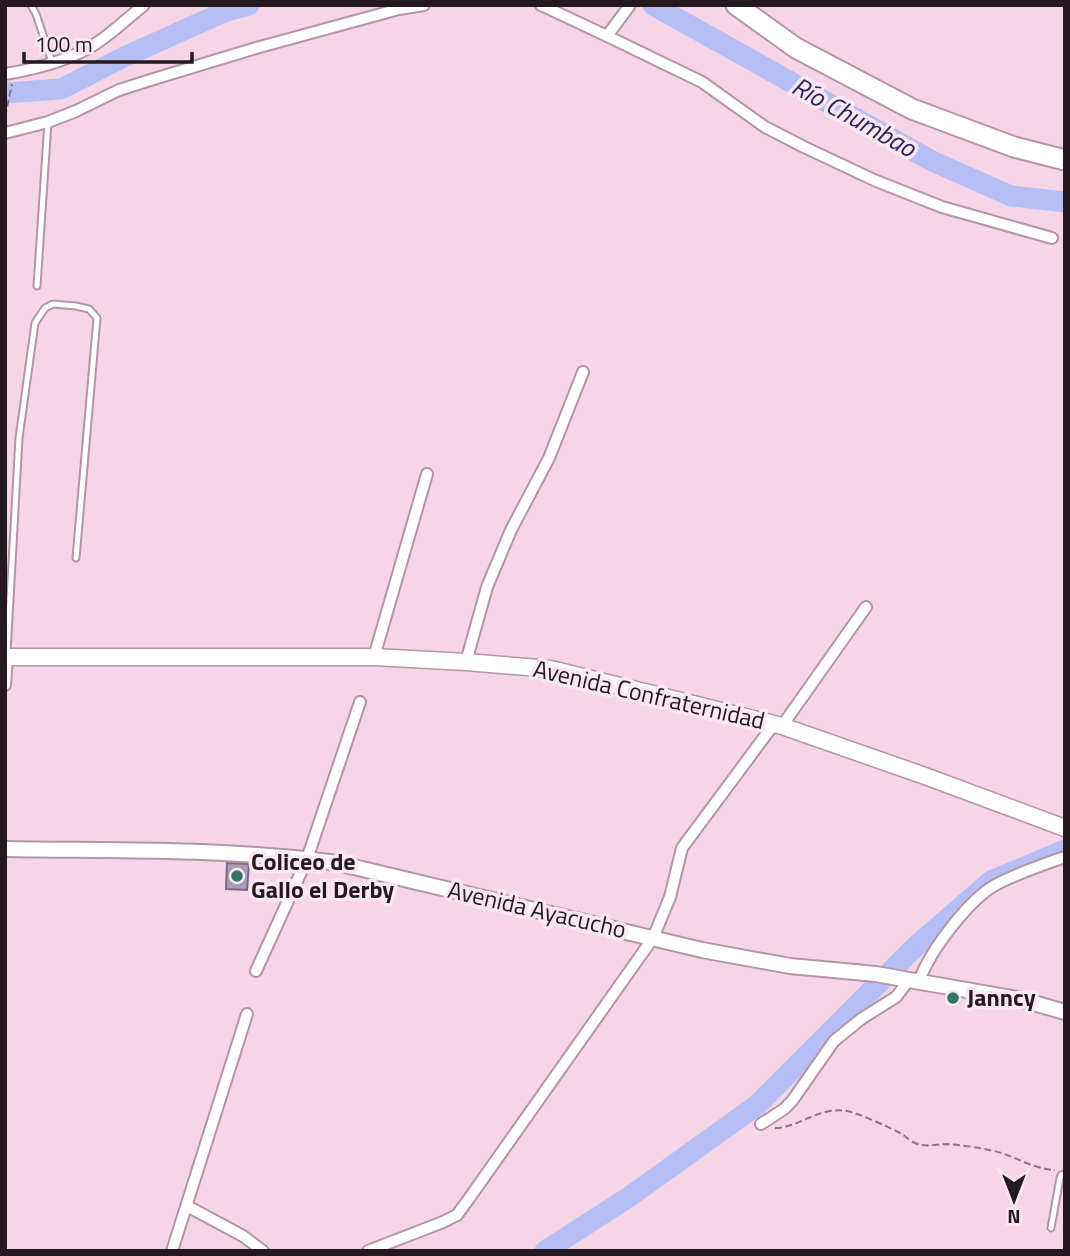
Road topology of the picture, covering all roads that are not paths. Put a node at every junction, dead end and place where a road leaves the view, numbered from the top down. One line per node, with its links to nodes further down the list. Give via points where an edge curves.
1 (31, 5): 8 (lane)
2 (144, 5): 8 (street, via 81,52)
3 (424, 5): 10 (street, via 169,74)
4 (541, 5): 7 (street)
5 (630, 5): 7 (street)
6 (737, 5): 12 (highway, via 796,48 912,110)
7 (610, 31): 13 (street, via 702,82 765,127 804,148 942,207)
8 (52, 62): 9 (street)
9 (9, 77)
10 (47, 122): 11 (street); 14 (lane)
11 (5, 133)
12 (1065, 160)
13 (1052, 238)
14 (37, 286)
15 (583, 372): 21 (street, via 549,458 487,587)
16 (427, 474): 20 (street)
17 (76, 558): 19 (lane, via 97,318 89,309 53,304 45,307 35,323 19,438)
18 (866, 607): 24 (street)
19 (6, 657): 20 (main road, Avenida Confraternidad); 22 (street)
20 (374, 657): 21 (main road, Avenida Confraternidad)
21 (466, 662): 24 (main road, Avenida Confraternidad, via 551,669)
22 (5, 685)
23 (360, 702): 28 (street)
24 (778, 725): 25 (main road, Avenida Confraternidad); 29 (street, via 682,848 670,897)
25 (1065, 828)
26 (5, 849): 28 (street, Avenida Ayacucho, via 237,853)
27 (1065, 857): 31 (street, via 998,883 972,903)
28 (307, 859): 29 (street, Avenida Ayacucho); 30 (street)
29 (653, 938): 31 (street, Avenida Ayacucho, via 790,966); 40 (street, via 457,1215)
30 (256, 971)
31 (914, 981): 32 (street, Avenida Ayacucho, via 1023,999); 34 (street, via 834,1041 792,1101)
32 (1065, 1012)
33 (247, 1014): 36 (street)
34 (761, 1124)
35 (1063, 1174): 37 (lane)
36 (187, 1206): 38 (street); 39 (street)
37 (1051, 1228)
38 (172, 1251)
39 (263, 1251)
40 (368, 1251)

